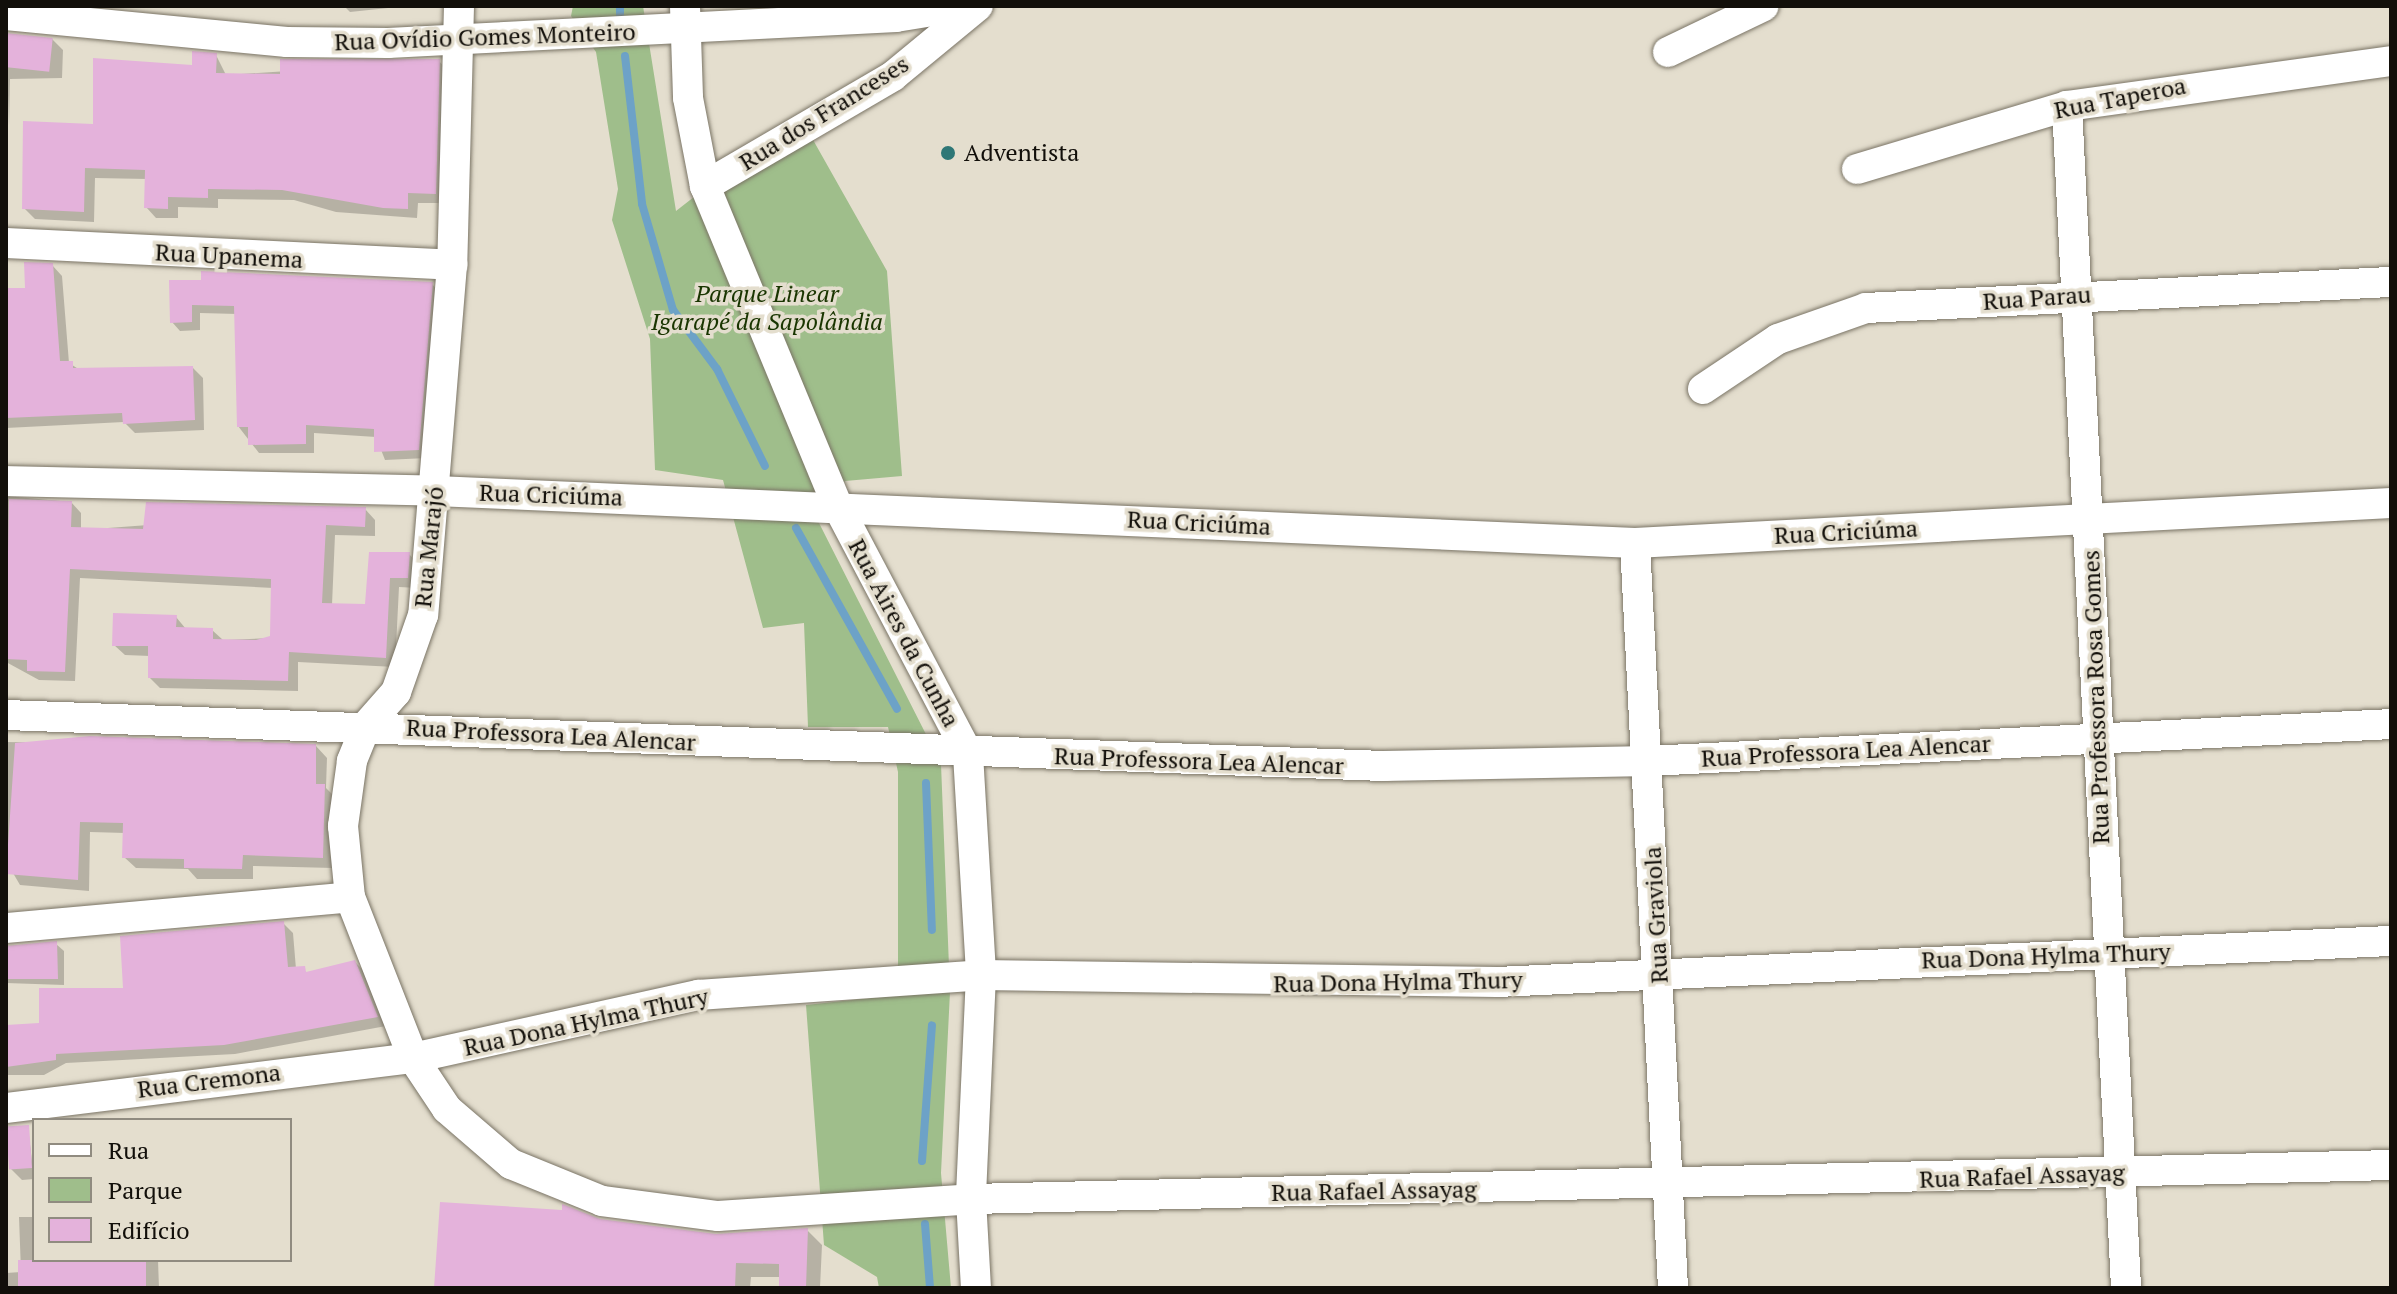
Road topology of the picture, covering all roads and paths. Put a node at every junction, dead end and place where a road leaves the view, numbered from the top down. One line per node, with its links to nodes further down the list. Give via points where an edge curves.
1 (459, 6): 7 (street, Rua Marajó)
2 (963, 6): 6 (street, Rua Ovídio Gomes Monteiro, via 896,17)
3 (978, 6): 12 (street, Rua dos Franceses, via 893,76)
4 (1764, 6): 8 (street)
5 (6, 15): 7 (street, Rua Ovídio Gomes Monteiro, via 287,42)
6 (685, 18): 7 (street, Rua Ovídio Gomes Monteiro); 12 (street, Rua Aires da Cunha, via 688,98)
7 (458, 41): 14 (street, Rua Marajó)
8 (1668, 52)
9 (2391, 61): 10 (street, Rua Taperoa)
10 (2067, 106): 11 (street, Rua Taperoa); 16 (street, Rua Professora Rosa Gomes)
11 (1857, 169)
12 (705, 186): 21 (street, Rua Aires da Cunha)
13 (6, 243): 14 (street, Rua Upanema)
14 (452, 265): 19 (street, Rua Marajó)
15 (2391, 282): 16 (street, Rua Parau)
16 (2081, 294): 17 (street, Rua Parau, via 1866,308 1778,339); 22 (street, Rua Professora Rosa Gomes)
17 (1703, 389)
18 (6, 481): 19 (street, Rua Criciúma)
19 (436, 491): 21 (street, Rua Criciúma); 26 (street, Rua Marajó, via 413,650 396,692)
20 (2391, 503): 22 (street, Rua Criciúma)
21 (838, 507): 23 (street, Rua Criciúma); 28 (street, Rua Aires da Cunha)
22 (2090, 519): 23 (street, Rua Criciúma); 27 (street, Rua Professora Rosa Gomes)
23 (1635, 543): 29 (street, Rua Graviola)
24 (6, 715): 26 (street, Rua Professora Lea Alencar)
25 (2391, 724): 27 (street, Rua Professora Lea Alencar)
26 (366, 726): 28 (street, Rua Professora Lea Alencar); 30 (street, Rua Marajó, via 343,826)
27 (2096, 737): 29 (street, Rua Professora Lea Alencar); 33 (street, Rua Professora Rosa Gomes)
28 (968, 754): 29 (street, Rua Professora Lea Alencar, via 1385,766); 35 (street, Rua Aires da Cunha)
29 (1649, 761): 34 (street, Rua Graviola)
30 (350, 897): 31 (street); 36 (street, Rua Marajó)
31 (6, 928)
32 (2391, 941): 33 (street, Rua Dona Hylma Thury)
33 (2105, 954): 34 (street, Rua Dona Hylma Thury); 39 (street, Rua Professora Rosa Gomes)
34 (1659, 973): 35 (street, Rua Dona Hylma Thury, via 1255,984); 40 (street, Rua Graviola)
35 (981, 975): 36 (street, Rua Dona Hylma Thury, via 698,995); 41 (street, Rua Aires da Cunha)
36 (413, 1058): 37 (street, Rua Cremona); 41 (street, Rua Rafael Assayag, via 447,1109 511,1164 602,1201 718,1216)
37 (6, 1108)
38 (2391, 1165): 39 (street, Rua Rafael Assayag)
39 (2118, 1173): 40 (street, Rua Rafael Assayag); 44 (street, Rua Professora Rosa Gomes)
40 (1665, 1186): 41 (street, Rua Rafael Assayag); 43 (street, Rua Graviola)
41 (971, 1199): 42 (street, Rua Aires da Cunha)
42 (976, 1288)
43 (1673, 1288)
44 (2126, 1288)

